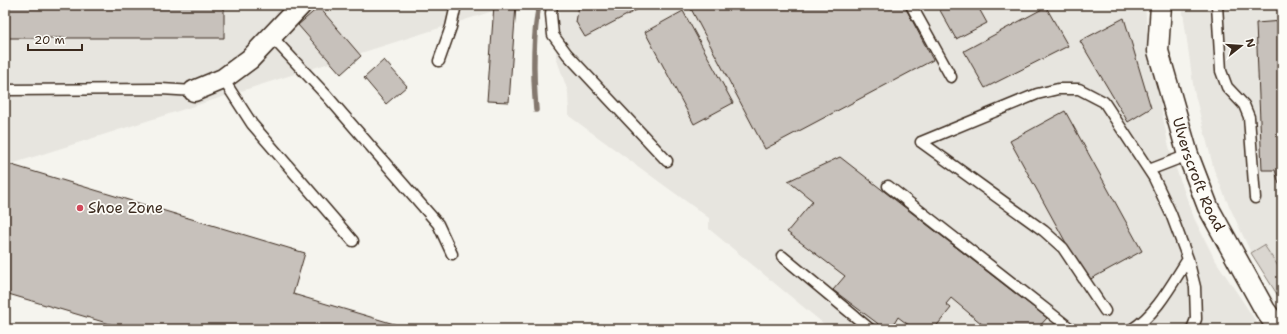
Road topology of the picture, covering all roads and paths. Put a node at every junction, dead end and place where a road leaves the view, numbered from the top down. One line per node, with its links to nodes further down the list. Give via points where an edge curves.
1 (300, 5): 7 (street)
2 (456, 5): 8 (lane)
3 (552, 5): 14 (lane, via 553,34 567,54)
4 (911, 5): 9 (lane)
5 (1161, 5): 13 (street, Ulverscroft Road, via 1158,51)
6 (1217, 5): 17 (lane, via 1221,71 1227,87 1244,105 1249,117)
7 (271, 36): 10 (street, via 250,58); 19 (lane, via 438,224)
8 (439, 60)
9 (951, 77)
10 (223, 79): 12 (street); 18 (lane, via 252,124)
11 (5, 90): 12 (lane)
12 (194, 91)
13 (1188, 155): 15 (lane); 27 (street, Ulverscroft Road, via 1208,207 1265,310)
14 (668, 161)
15 (1149, 170): 21 (lane, via 1171,214); 22 (lane, via 1104,102 1079,90 1058,89 1037,94 921,142 1044,231 1063,248)
16 (888, 186): 24 (lane)
17 (1255, 198)
18 (353, 241)
19 (452, 254)
20 (782, 256): 23 (lane)
21 (1188, 259): 25 (lane, via 1159,302 1140,324); 26 (lane, via 1195,287 1196,319)
22 (1106, 311)
23 (870, 329)
24 (1071, 329)
25 (1132, 329)
26 (1192, 329)
27 (1279, 329)

